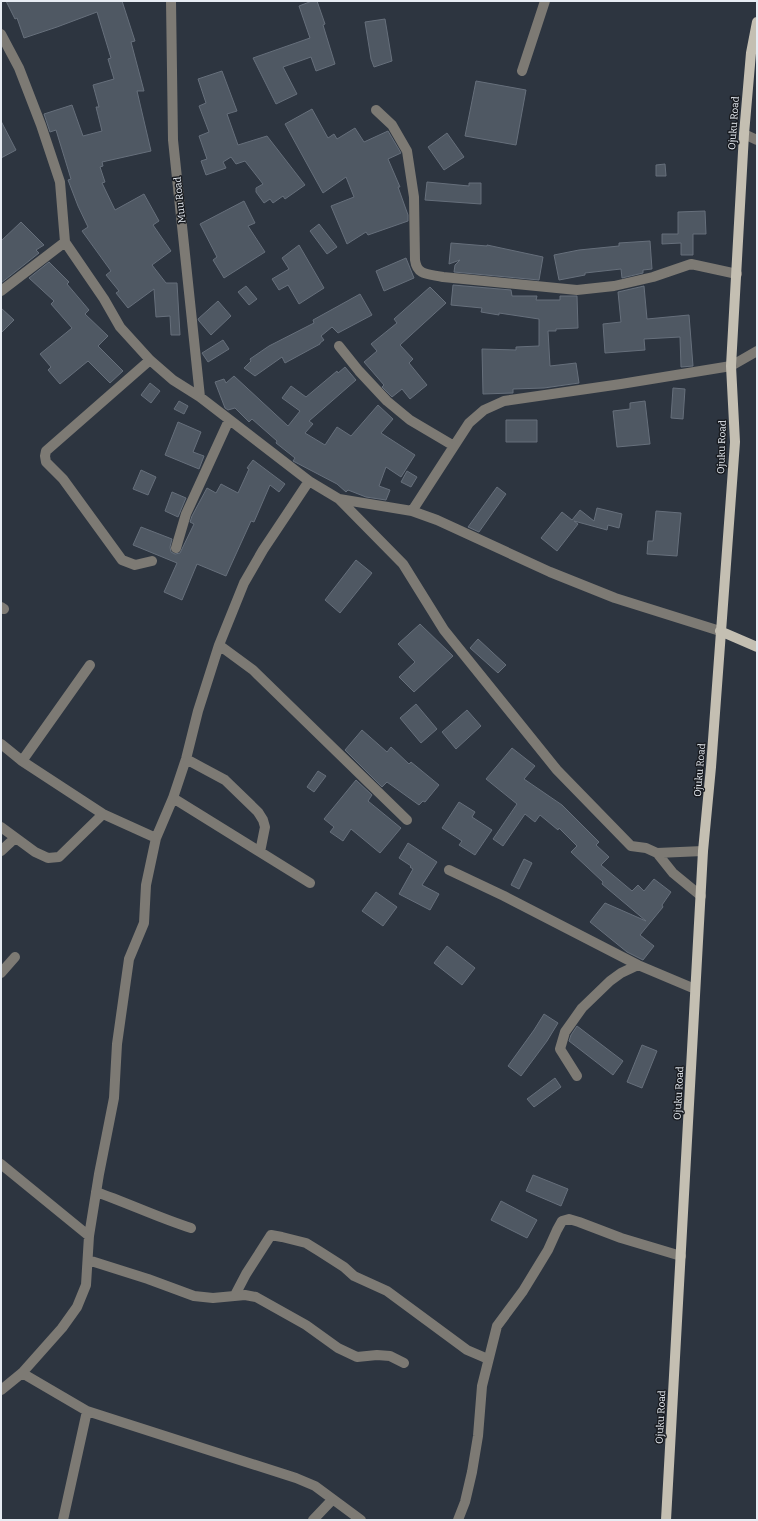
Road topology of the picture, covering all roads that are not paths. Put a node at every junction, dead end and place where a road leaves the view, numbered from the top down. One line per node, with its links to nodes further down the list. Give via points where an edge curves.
1 (171, 1): 16 (street, Muu Road, via 173,140)
2 (545, 1): 5 (street)
3 (757, 22): 7 (main road, Ojuku Road, via 751,52)
4 (1, 34): 9 (street, via 19,68 60,182)
5 (522, 71)
6 (376, 110): 10 (street, via 392,125 407,151 414,198 415,260 416,267 421,273 577,290 614,286 691,264)
7 (744, 134): 8 (street); 10 (main road, Ojuku Road)
8 (757, 140)
9 (65, 242): 11 (street); 14 (street, via 120,327)
10 (737, 274): 15 (main road, Ojuku Road)
11 (1, 291)
12 (339, 346): 18 (street, via 386,401 410,420)
13 (757, 351): 15 (street)
14 (150, 360): 16 (street, via 173,380); 23 (street, via 46,451 45,456 46,462 63,480 122,560 135,565)
15 (732, 366): 18 (street, via 504,401 484,410 469,423); 24 (main road, Ojuku Road, via 735,442)
16 (200, 397): 17 (street)
17 (229, 420): 19 (street); 22 (street, via 186,514)
18 (454, 446): 21 (street)
19 (309, 481): 20 (street); 25 (street, via 244,583)
20 (339, 499): 21 (street); 40 (street, via 403,564 444,630 557,770 630,846 646,848)
21 (412, 511): 24 (street, via 615,598)
22 (176, 548)
23 (152, 561)
24 (720, 631): 26 (main road); 38 (main road, Ojuku Road, via 712,767)
25 (220, 645): 29 (street, via 198,711); 33 (street, via 253,670)
26 (757, 647)
27 (90, 665): 30 (street)
28 (1, 744): 30 (street)
29 (186, 759): 31 (street); 39 (street, via 225,780 258,812 264,827)
30 (22, 761): 32 (street)
31 (173, 798): 36 (street); 39 (street)
32 (103, 814): 35 (street, via 59,857 48,858); 36 (street)
33 (407, 820)
34 (1, 827): 35 (street)
35 (15, 838): 37 (street)
36 (156, 838): 50 (street, via 146,885 144,924 129,959 117,1044 114,1098)
37 (1, 851)
38 (703, 851): 40 (street); 43 (main road, Ojuku Road)
39 (260, 852): 42 (street)
40 (657, 853): 43 (street, via 674,873)
41 (449, 870): 45 (street)
42 (310, 883)
43 (701, 896): 47 (main road, Ojuku Road)
44 (15, 957): 46 (street)
45 (638, 965): 47 (street); 48 (street, via 621,973 598,992 582,1008 565,1032 560,1049)
46 (1, 973)
47 (695, 989): 53 (main road, Ojuku Road)
48 (577, 1076)
49 (1, 1165): 52 (street)
50 (96, 1192): 51 (street); 52 (street)
51 (191, 1228)
52 (89, 1236): 54 (street)
53 (681, 1256): 56 (street, via 569,1219 562,1221 523,1291 497,1326); 66 (main road, Ojuku Road)
54 (88, 1260): 55 (street, via 194,1296 213,1298); 58 (street, via 86,1285 77,1307)
55 (235, 1295): 56 (street, via 271,1235 306,1243 354,1276 387,1291 467,1350); 57 (street, via 256,1297 357,1357 390,1356)
56 (488, 1359): 65 (street, via 482,1386 472,1472)
57 (404, 1363)
58 (22, 1373): 59 (street); 60 (street)
59 (1, 1390)
60 (88, 1411): 61 (street, via 296,1478 315,1486); 62 (street)
61 (332, 1500): 63 (street); 64 (street)
62 (63, 1520)
63 (313, 1520)
64 (361, 1520)
65 (458, 1520)
66 (666, 1520)

